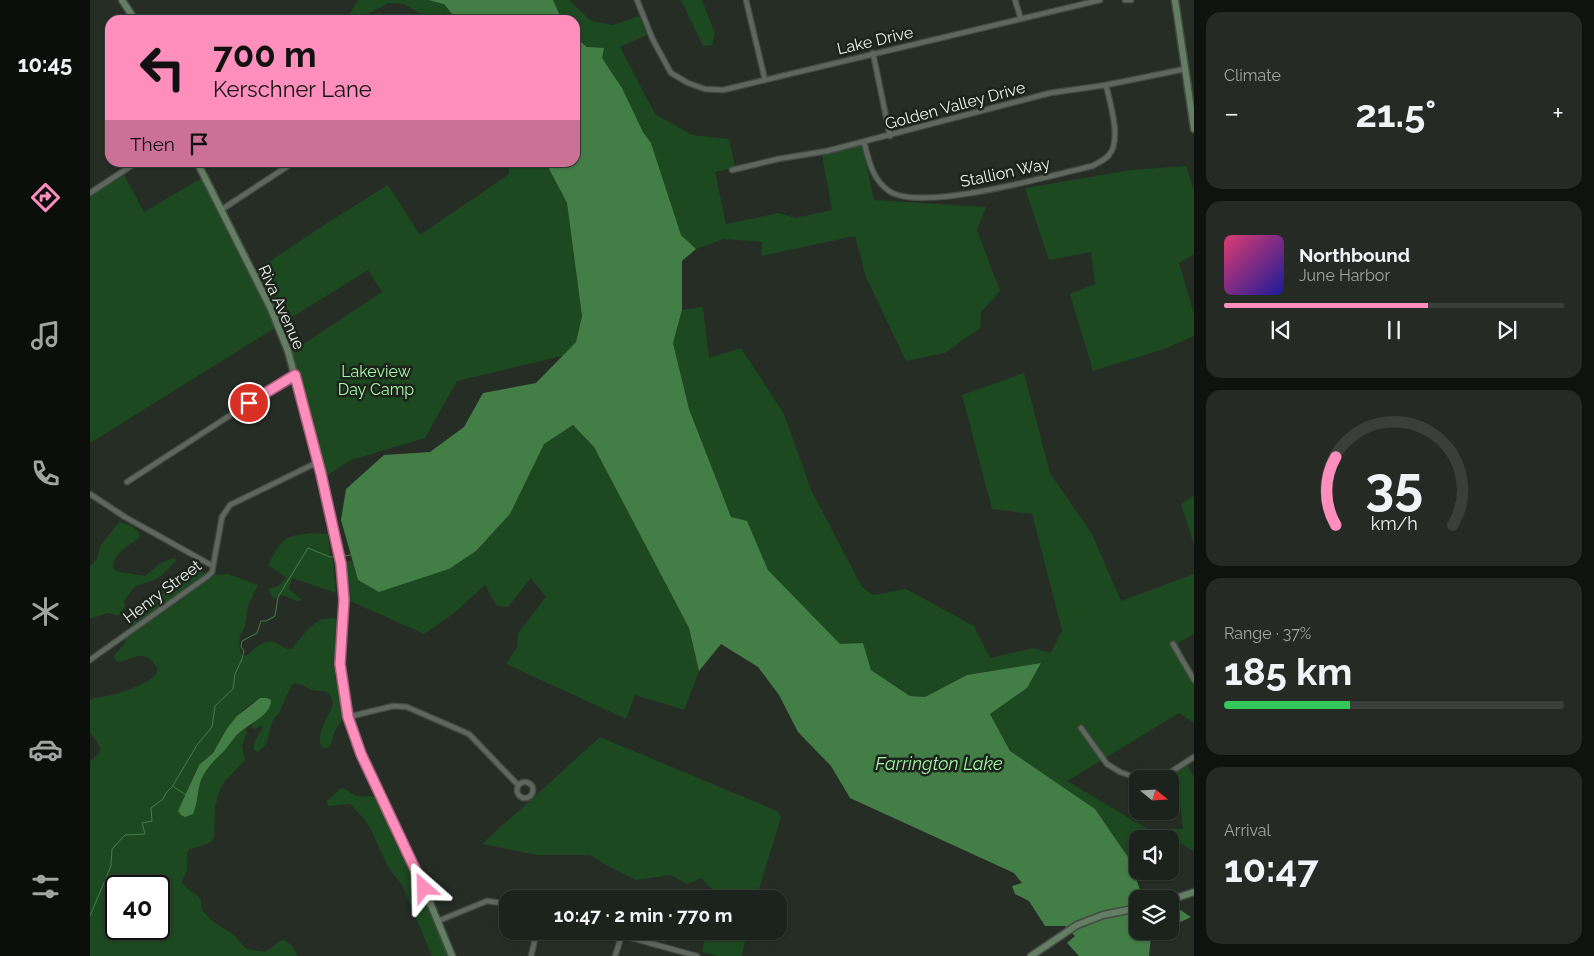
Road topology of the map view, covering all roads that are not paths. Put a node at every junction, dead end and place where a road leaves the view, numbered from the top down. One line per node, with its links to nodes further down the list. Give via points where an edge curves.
1 (122, 0): 9 (street)
2 (637, 0): 13 (street, Lake Drive, via 671,74 705,89 723,90)
3 (746, 0): 13 (street)
4 (1015, 0): 10 (street)
5 (1100, 0): 10 (street, Lake Drive)
6 (1125, 0): 7 (street)
7 (1131, 0)
8 (1176, 0): 12 (street)
9 (132, 15)
10 (1021, 19): 11 (street, Lake Drive)
11 (873, 54): 13 (street, Lake Drive); 16 (street)
12 (1185, 69): 14 (street, Golden Valley Drive); 15 (street)
13 (765, 80)
14 (1106, 85): 16 (street, Golden Valley Drive, via 1050,94); 17 (street, Stallion Way, via 1116,132 1111,154 1092,166 949,196 909,198 891,192 877,181)
15 (1194, 129)
16 (890, 136): 17 (street, Golden Valley Drive)
17 (864, 142): 21 (street, Golden Valley Drive)
18 (129, 167): 22 (street)
19 (200, 167): 23 (street, Riva Avenue)
20 (286, 167): 23 (street)
21 (732, 170)
22 (90, 193)
23 (221, 210): 24 (street, Riva Avenue, via 271,309)
24 (295, 375): 25 (street, Riva Avenue); 26 (street)
25 (318, 462): 28 (street, Henry Street, via 230,506 222,518); 32 (street, Riva Avenue, via 340,556 344,600 340,660)
26 (127, 482)
27 (90, 494): 28 (street)
28 (214, 566): 30 (street, Henry Street, via 202,581)
29 (1173, 644): 31 (street)
30 (90, 660)
31 (1194, 680)
32 (348, 717): 37 (street, via 393,706 407,708 468,734); 42 (street, Riva Avenue, via 361,754)
33 (1081, 728): 36 (street, via 1107,764)
34 (1194, 757): 35 (street)
35 (1174, 770)
36 (1129, 775)
37 (518, 785)
38 (1194, 892): 39 (street)
39 (1179, 897)
40 (499, 902): 42 (street, via 487,900)
41 (1129, 910): 50 (street, via 1077,925)
42 (438, 920): 46 (street, Riva Avenue)
43 (535, 940): 47 (street)
44 (621, 940): 48 (street)
45 (637, 940): 49 (street)
46 (452, 956)
47 (531, 956)
48 (615, 956)
49 (697, 956)
50 (1031, 956)

